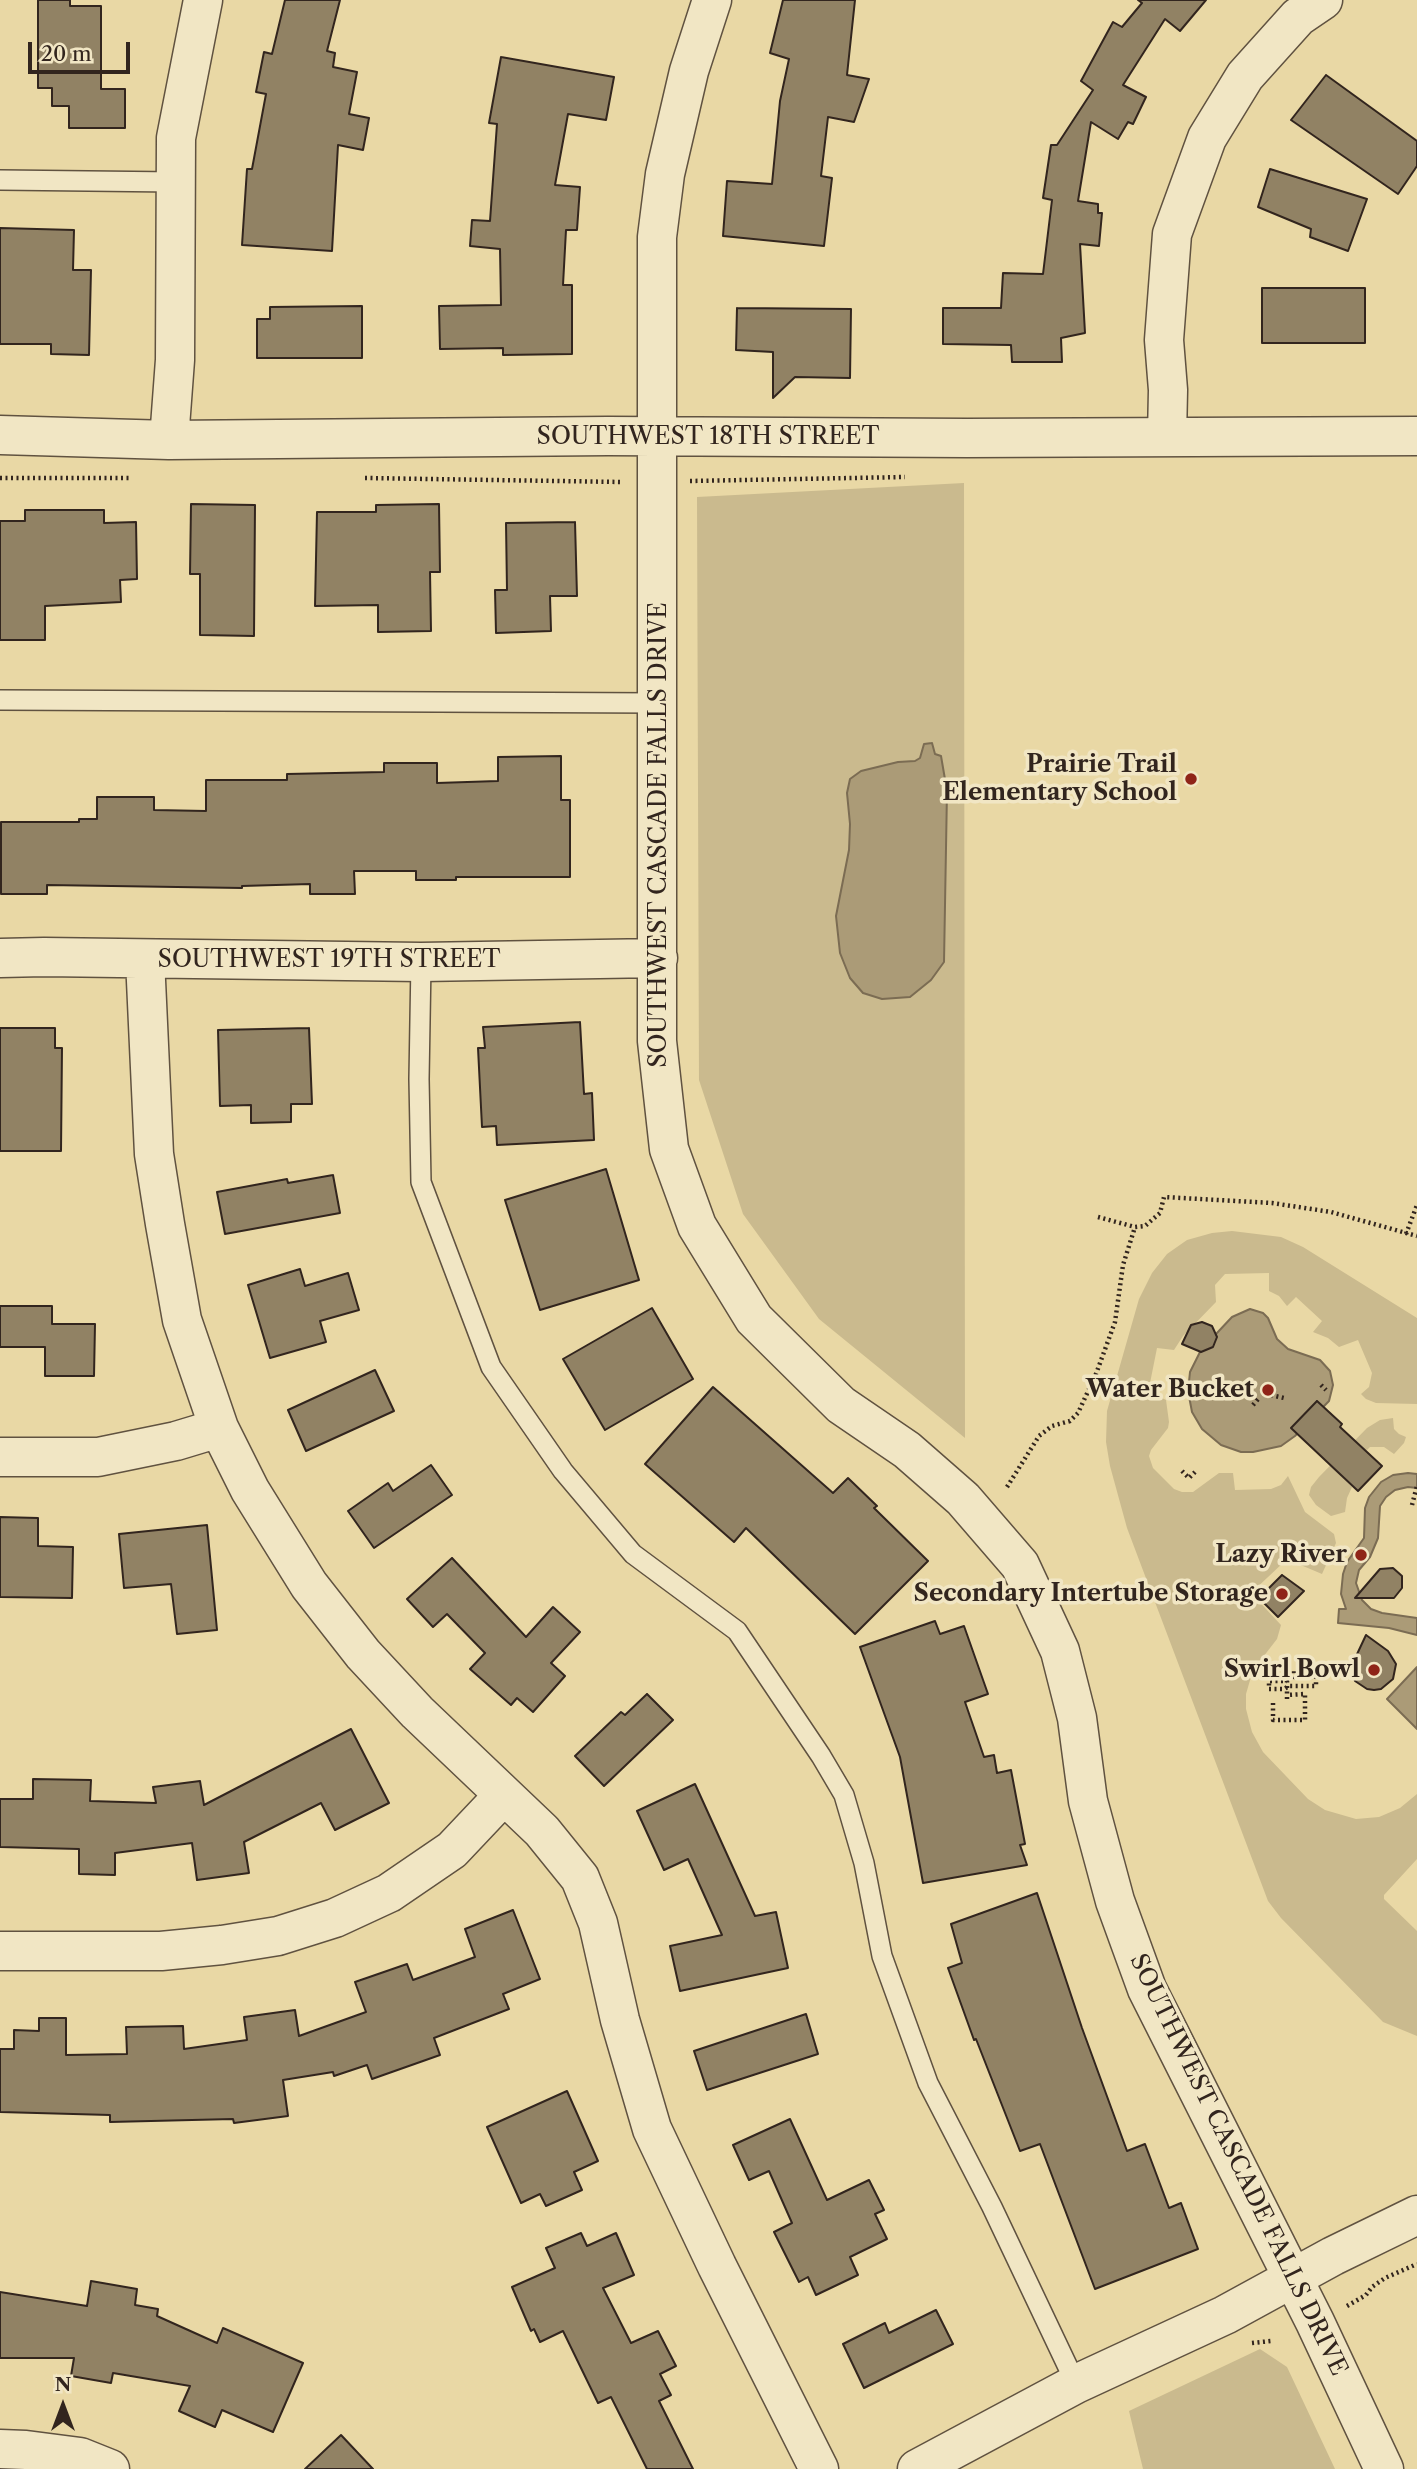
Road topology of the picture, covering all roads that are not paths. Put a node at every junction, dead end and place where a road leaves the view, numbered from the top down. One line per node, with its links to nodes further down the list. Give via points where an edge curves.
1 (203, 0): 5 (street, via 176,138)
2 (712, 0): 7 (street, SOUTHWEST CASCADE FALLS DRIVE, via 688,71 665,174 657,237)
3 (1323, 0): 9 (street, via 1298,17 1245,76 1207,138 1172,234 1164,340)
4 (0, 180): 5 (lane)
5 (176, 182): 10 (street, via 175,360)
6 (0, 435): 10 (street, SOUTHWEST 18TH STREET)
7 (658, 436): 9 (street, SOUTHWEST 18TH STREET); 10 (street, SOUTHWEST 18TH STREET); 12 (street, SOUTHWEST CASCADE FALLS DRIVE)
8 (1417, 436): 9 (street, SOUTHWEST 18TH STREET)
9 (1167, 437)
10 (169, 440)
11 (0, 700): 12 (lane)
12 (657, 703): 14 (street, SOUTHWEST CASCADE FALLS DRIVE)
13 (0, 958): 15 (street, SOUTHWEST 19TH STREET)
14 (658, 958): 16 (street, SOUTHWEST 19TH STREET); 22 (street, SOUTHWEST CASCADE FALLS DRIVE, via 657,1041 669,1149 697,1226 754,1319 841,1405 907,1450 963,1499 1020,1566 1060,1651 1077,1718 1088,1801 1115,1901 1147,1989)
15 (145, 959): 16 (street, SOUTHWEST 19TH STREET); 17 (street, via 154,1154 165,1224 182,1320)
16 (421, 962): 23 (lane, via 421,1182 491,1367 563,1471 633,1554 737,1631 833,1776 844,1796 864,1863 882,1956 928,2083)
17 (219, 1428): 18 (street, via 98,1457); 19 (street, via 250,1490 309,1584 363,1654)
18 (0, 1457)
19 (504, 1796): 20 (street, via 452,1850 389,1893 335,1918 278,1936 161,1951); 26 (street, via 542,1831 580,1878 598,1923 652,2129)
20 (0, 1951)
21 (1417, 2216): 22 (street)
22 (1294, 2279): 23 (street); 28 (street, SOUTHWEST CASCADE FALLS DRIVE)
23 (1076, 2384): 27 (street)
24 (0, 2449): 25 (street, via 80,2457)
25 (110, 2469)
26 (819, 2469)
27 (918, 2469)
28 (1384, 2469)

